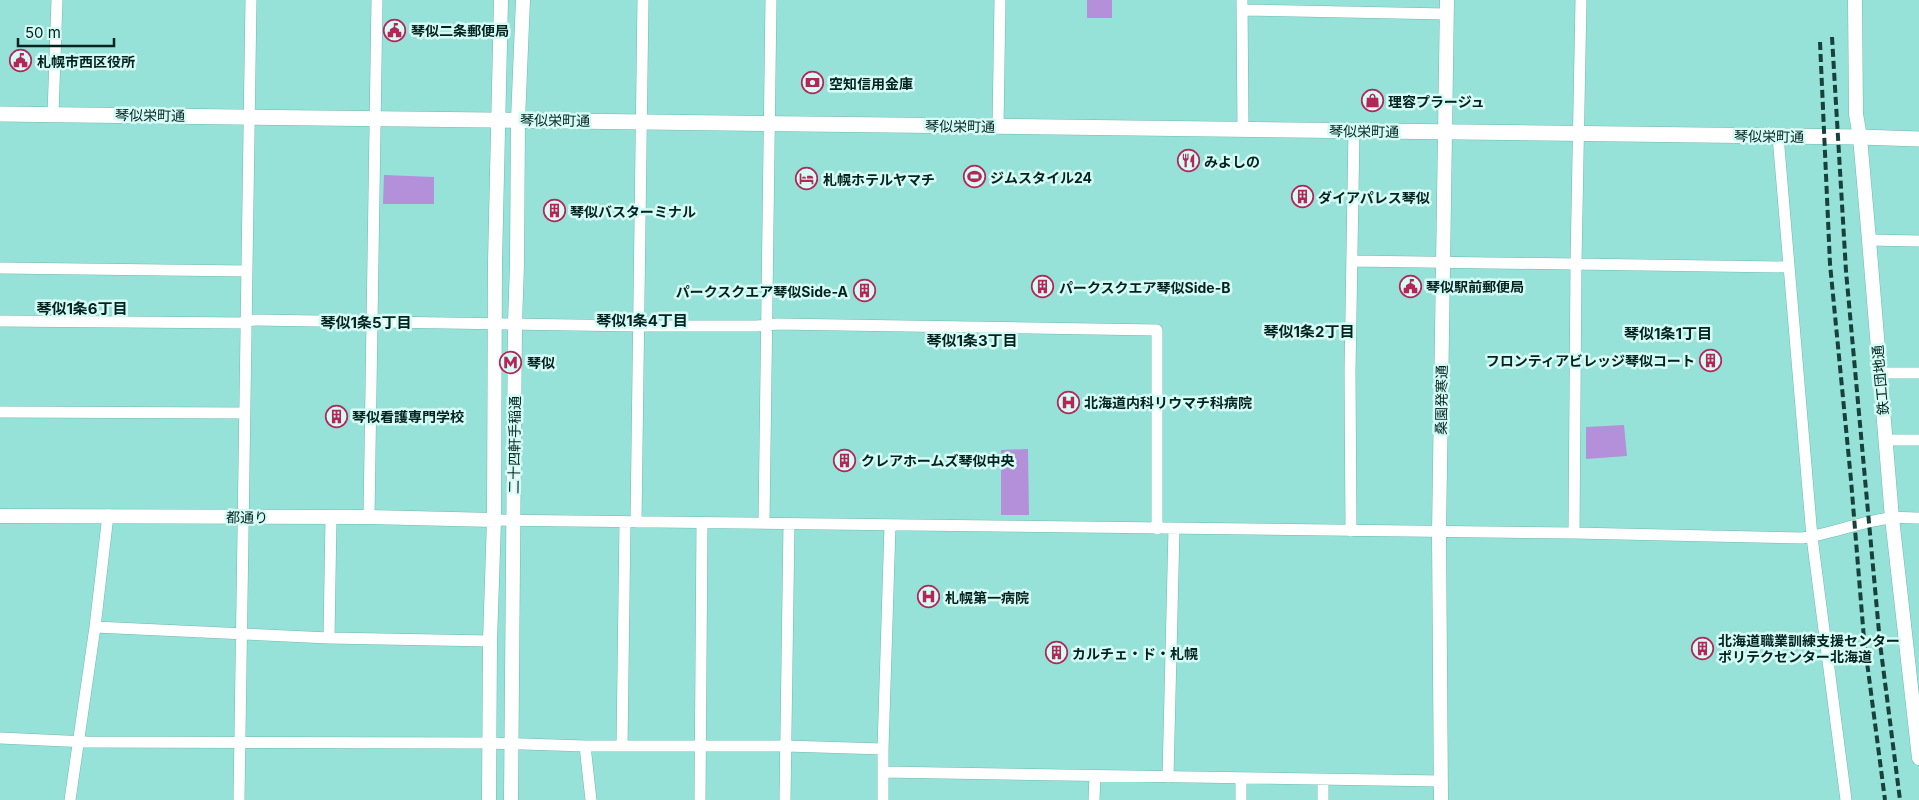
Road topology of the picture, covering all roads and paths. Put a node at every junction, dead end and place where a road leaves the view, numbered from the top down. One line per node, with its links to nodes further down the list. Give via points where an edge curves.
1 (57, 0): 14 (street)
2 (251, 0): 15 (street)
3 (377, 0): 16 (street)
4 (501, 0): 17 (street, 二十四軒手稲通)
5 (523, 0): 18 (street, 二十四軒手稲通)
6 (644, 0): 19 (street)
7 (771, 0): 20 (street)
8 (1000, 0): 21 (street)
9 (1581, 0): 25 (street)
10 (1855, 0): 27 (street, 鉄工団地通, via 1856,114)
11 (1242, 5): 12 (street); 22 (street)
12 (1446, 7): 24 (street, 桑園発寒通)
13 (0, 114): 14 (main road, 琴似栄町通)
14 (53, 114): 15 (main road, 琴似栄町通)
15 (249, 117): 16 (main road, 琴似栄町通); 36 (street)
16 (375, 118): 17 (main road, 琴似栄町通); 37 (street)
17 (499, 120): 18 (main road, 琴似栄町通); 40 (street, 二十四軒手稲通)
18 (518, 120): 19 (main road, 琴似栄町通); 41 (street, 二十四軒手稲通)
19 (642, 121): 20 (main road, 琴似栄町通); 42 (street)
20 (769, 123): 21 (main road, 琴似栄町通); 43 (street)
21 (998, 126): 22 (main road, 琴似栄町通)
22 (1243, 129): 23 (main road, 琴似栄町通)
23 (1354, 131): 24 (main road, 琴似栄町通); 31 (street)
24 (1445, 132): 25 (main road, 琴似栄町通); 32 (street, 桑園発寒通)
25 (1579, 133): 26 (main road, 琴似栄町通); 33 (street)
26 (1778, 136): 27 (main road, 琴似栄町通); 34 (street)
27 (1860, 137): 28 (main road, 琴似栄町通); 29 (street, 鉄工団地通)
28 (1919, 139)
29 (1869, 240): 30 (street); 44 (street, 鉄工団地通)
30 (1919, 241)
31 (1353, 262): 32 (street); 66 (street)
32 (1443, 262): 33 (street); 67 (street, 桑園発寒通)
33 (1576, 263): 34 (street); 68 (street)
34 (1788, 267): 69 (street)
35 (0, 268): 36 (street)
36 (247, 271): 39 (street)
37 (372, 320): 39 (street); 40 (street); 53 (street)
38 (0, 321): 39 (street)
39 (246, 321): 47 (street)
40 (495, 323): 41 (street); 57 (street, 二十四軒手稲通)
41 (515, 323): 42 (street); 58 (street, 二十四軒手稲通)
42 (639, 326): 43 (street); 59 (street)
43 (766, 326): 61 (street); 64 (street, via 1157,330)
44 (1879, 373): 45 (street); 48 (street, 鉄工団地通)
45 (1919, 373)
46 (0, 412): 47 (street)
47 (245, 413): 52 (street)
48 (1886, 440): 49 (street); 55 (street, 鉄工団地通)
49 (1919, 440)
50 (108, 515): 51 (street, 都通り); 52 (street, 都通り); 70 (street)
51 (0, 516)
52 (244, 516): 54 (street, 都通り); 71 (street)
53 (369, 517): 54 (street, 都通り); 57 (street, 都通り)
54 (331, 518): 72 (street)
55 (1892, 518): 56 (street); 69 (street); 84 (street, 鉄工団地通)
56 (1919, 518)
57 (494, 520): 58 (street); 73 (street, 二十四軒手稲通)
58 (513, 520): 59 (street); 78 (street, 二十四軒手稲通)
59 (630, 522): 60 (street); 80 (street)
60 (702, 523): 61 (street); 81 (street)
61 (764, 523): 62 (street)
62 (789, 524): 63 (street); 82 (street)
63 (890, 526): 64 (street); 83 (street)
64 (1157, 529): 65 (street)
65 (1174, 529): 66 (street); 87 (street)
66 (1351, 531): 67 (street)
67 (1439, 532): 68 (street); 90 (street, 桑園発寒通)
68 (1574, 533): 69 (street)
69 (1812, 537): 103 (street)
70 (95, 627): 71 (street); 75 (street)
71 (242, 634): 72 (street); 76 (street)
72 (329, 638): 73 (street)
73 (490, 641): 77 (street, 二十四軒手稲通)
74 (0, 738): 75 (street)
75 (79, 742): 76 (street); 91 (street)
76 (240, 743): 77 (street); 92 (street)
77 (489, 743): 78 (street); 93 (street, 二十四軒手稲通)
78 (512, 744): 79 (street); 94 (street, 二十四軒手稲通)
79 (585, 746): 80 (street); 95 (street)
80 (622, 746): 81 (street)
81 (701, 746): 82 (street); 96 (street)
82 (786, 746): 83 (street); 97 (street)
83 (883, 749): 85 (street)
84 (1919, 758)
85 (883, 772): 86 (street); 98 (street)
86 (1095, 776): 87 (street); 99 (street)
87 (1168, 777): 88 (street)
88 (1241, 779): 89 (street); 100 (street)
89 (1323, 780): 90 (street); 101 (street)
90 (1441, 781): 102 (street, 桑園発寒通)
91 (70, 800)
92 (239, 800)
93 (489, 800)
94 (511, 800)
95 (591, 800)
96 (700, 800)
97 (785, 800)
98 (883, 800)
99 (1094, 800)
100 (1241, 800)
101 (1323, 800)
102 (1441, 800)
103 (1846, 800)

